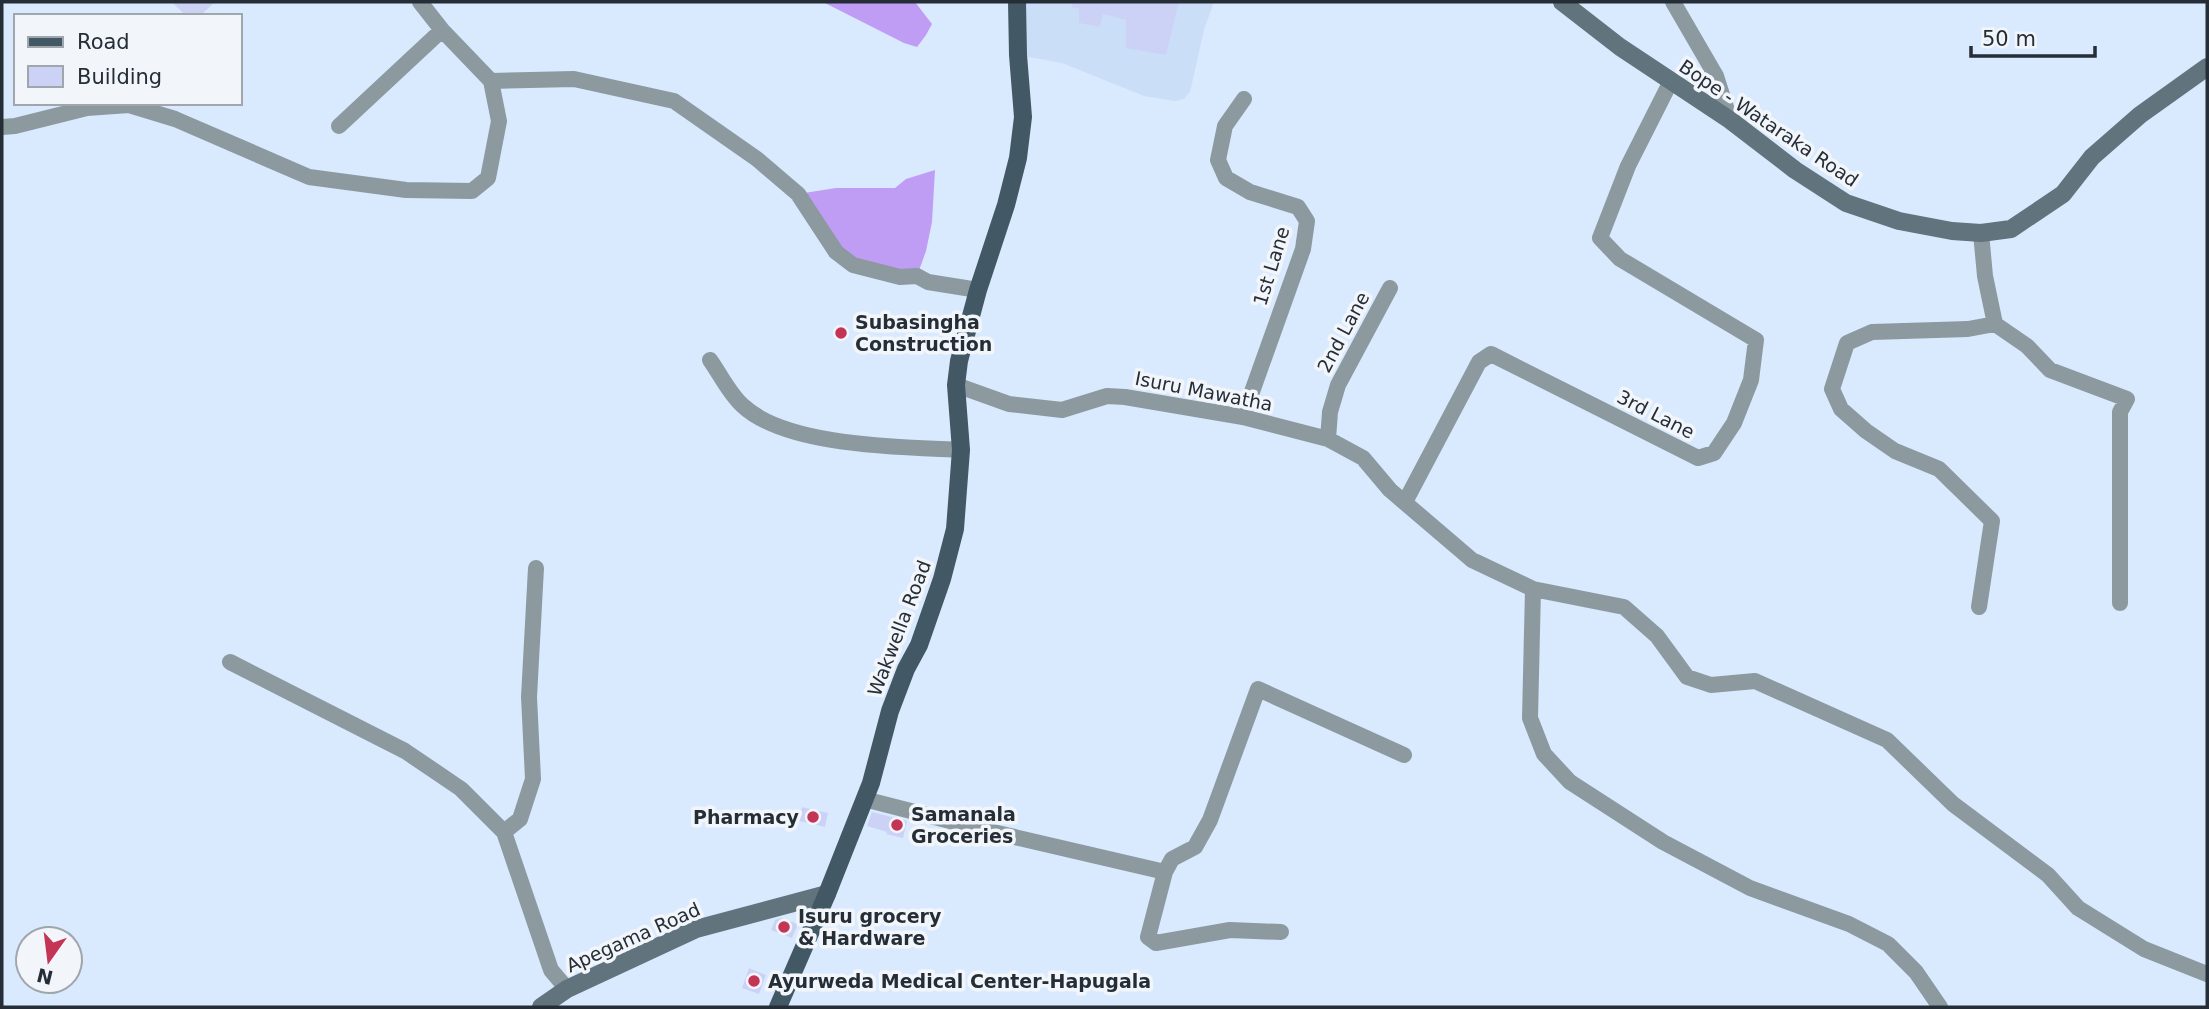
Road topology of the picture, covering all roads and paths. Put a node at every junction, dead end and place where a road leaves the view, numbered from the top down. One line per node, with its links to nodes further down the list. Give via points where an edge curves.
1 (420, 2): 5 (street)
2 (1017, 2): 15 (main road, Wakwella Road, via 1023,117 1018,158)
3 (1562, 2): 8 (street, Bope - Wataraka Road)
4 (1673, 2): 10 (street, via 1716,76)
5 (442, 30): 7 (street); 11 (street)
6 (2207, 67): 13 (street, Bope - Wataraka Road, via 2092,157 2063,194 2011,229)
7 (491, 81): 12 (street, via 499,121 488,178 472,191 406,190 309,177 175,118 129,105 88,108); 15 (street, via 574,79 674,101 798,194 835,252 853,265)
8 (1671, 81): 10 (street, Bope - Wataraka Road); 22 (street, 3rd Lane, via 1628,166 1600,238 1620,259 1756,340 1751,380 1734,423 1714,453 1698,458 1491,354 1479,362)
9 (1244, 99): 19 (street, 1st Lane, via 1225,126 1218,160 1226,178 1250,192 1298,207 1307,221 1303,249)
10 (1730, 120): 13 (street, Bope - Wataraka Road, via 1846,203 1899,220)
11 (339, 126)
12 (2, 127)
13 (1981, 233): 16 (street, via 1984,276)
14 (1390, 288): 20 (street, 2nd Lane, via 1338,385)
15 (978, 290): 18 (main road, Wakwella Road)
16 (1995, 324): 25 (street, via 2027,346 2050,370 2127,399 2120,412); 26 (street, via 1872,331 1847,343 1832,389 1841,409 1866,431 1895,451 1939,470 1992,521)
17 (710, 360): 21 (street, via 742,405 769,423 859,444)
18 (956, 385): 19 (street, Isuru Mawatha, via 1009,404 1062,410 1107,396); 21 (main road, Wakwella Road)
19 (1243, 417): 20 (street, Isuru Mawatha)
20 (1328, 439): 22 (street, Isuru Mawatha, via 1363,458)
21 (961, 450): 29 (main road, Wakwella Road, via 954,529 942,579 890,711)
22 (1405, 502): 24 (street, Isuru Mawatha, via 1472,560)
23 (536, 568): 30 (street, via 529,697 533,779 520,819)
24 (1533, 589): 34 (street, Isuru Mawatha, via 1624,607 1657,636 1686,677 1711,685 1755,681 1888,740 1953,804 2048,875 2078,908 2144,949); 38 (street, via 1530,718 1545,754 1570,782 1663,842 1750,888 1849,924 1888,944 1916,972)
25 (2120, 603)
26 (1979, 607)
27 (230, 662): 30 (street, via 405,751 461,789)
28 (1404, 755): 31 (street, via 1258,689 1210,820 1195,848 1172,859)
29 (864, 799): 31 (street); 32 (main road, Wakwella Road)
30 (504, 832): 35 (street, via 551,970)
31 (1165, 872): 33 (street, via 1148,937 1156,943 1230,930)
32 (827, 894): 35 (street, Apegama Road, via 696,929); 37 (main road, Wakwella Road)
33 (1280, 933)
34 (2207, 974)
35 (567, 989): 36 (street, Apegama Road)
36 (541, 1007)
37 (778, 1007)
38 (1940, 1007)

